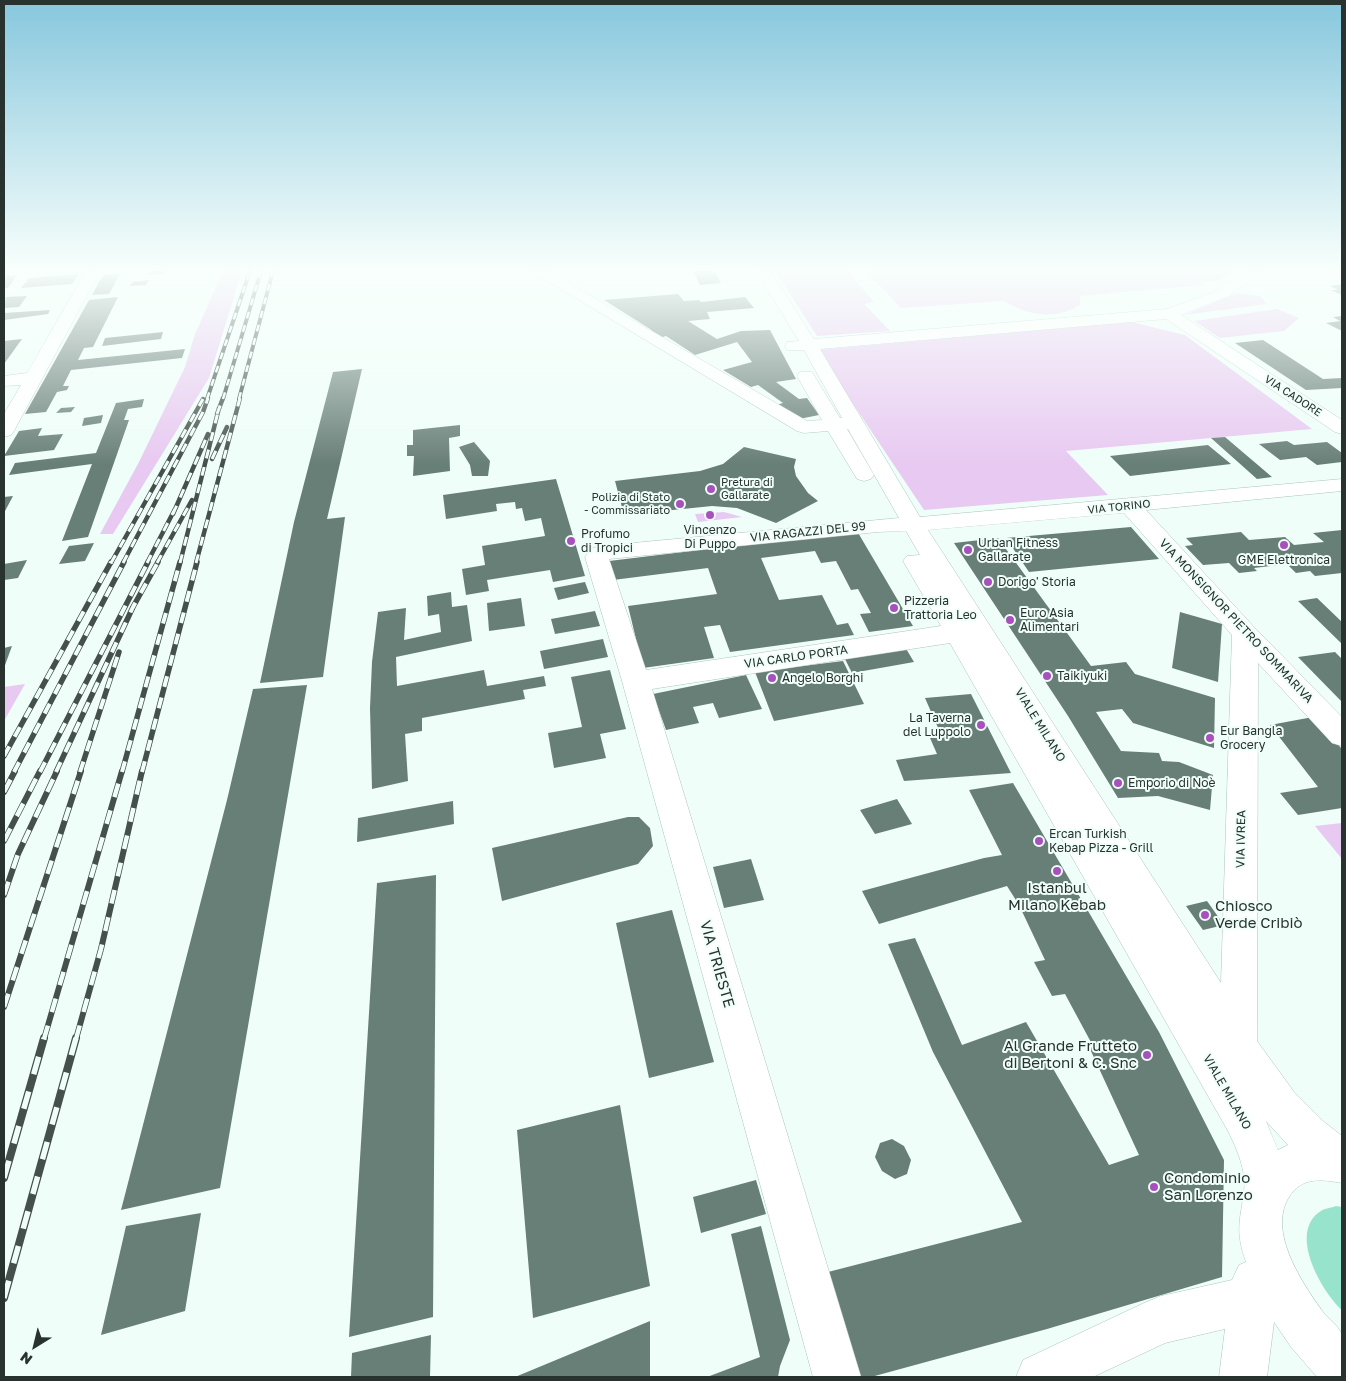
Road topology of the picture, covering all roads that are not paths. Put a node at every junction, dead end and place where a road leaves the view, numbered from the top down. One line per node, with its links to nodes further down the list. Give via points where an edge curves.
1 (57, 335): 9 (street)
2 (648, 335): 12 (street, via 804,427)
3 (783, 335): 8 (street, VIALE MILANO)
4 (803, 335): 7 (street, VIALE MILANO)
5 (912, 335): 7 (street)
6 (1202, 335): 13 (street, VIA CADORE)
7 (809, 344): 8 (street); 11 (street, VIALE MILANO)
8 (789, 346): 12 (street, VIALE MILANO)
9 (34, 378): 10 (street); 14 (street)
10 (4, 382)
11 (856, 423): 12 (street); 17 (street, VIALE MILANO)
12 (834, 424): 17 (street, VIALE MILANO)
13 (1342, 428)
14 (4, 430)
15 (1342, 485): 16 (street, VIA TORINO)
16 (1130, 506): 17 (street, VIA TORINO); 20 (street, VIA MONSIGNOR PIETRO SOMMARIVA)
17 (905, 526): 18 (street, VIA RAGAZZI DEL 99, via 878,525); 19 (street, VIALE MILANO); 23 (street, VIALE MILANO)
18 (601, 553): 21 (street, VIA TRIESTE, via 597,557)
19 (956, 633): 21 (street, VIA CARLO PORTA); 25 (street, VIALE MILANO, via 1242,1117 1256,1144 1264,1170)
20 (1245, 633): 22 (street, VIA MONSIGNOR PIETRO SOMMARIVA); 23 (street, VIA IVREA)
21 (636, 681): 28 (street, VIA TRIESTE)
22 (1342, 735)
23 (1238, 1045): 24 (street, VIALE MILANO, via 1280,1106 1322,1149)
24 (1341, 1161): 25 (street, via 1316,1159 1296,1163 1276,1178)
25 (1264, 1210): 26 (street); 27 (street, via 1268,1257 1285,1298 1316,1342)
26 (1253, 1299): 29 (street, via 1161,1320); 30 (street)
27 (1342, 1368)
28 (837, 1377)
29 (1040, 1377)
30 (1243, 1377)

